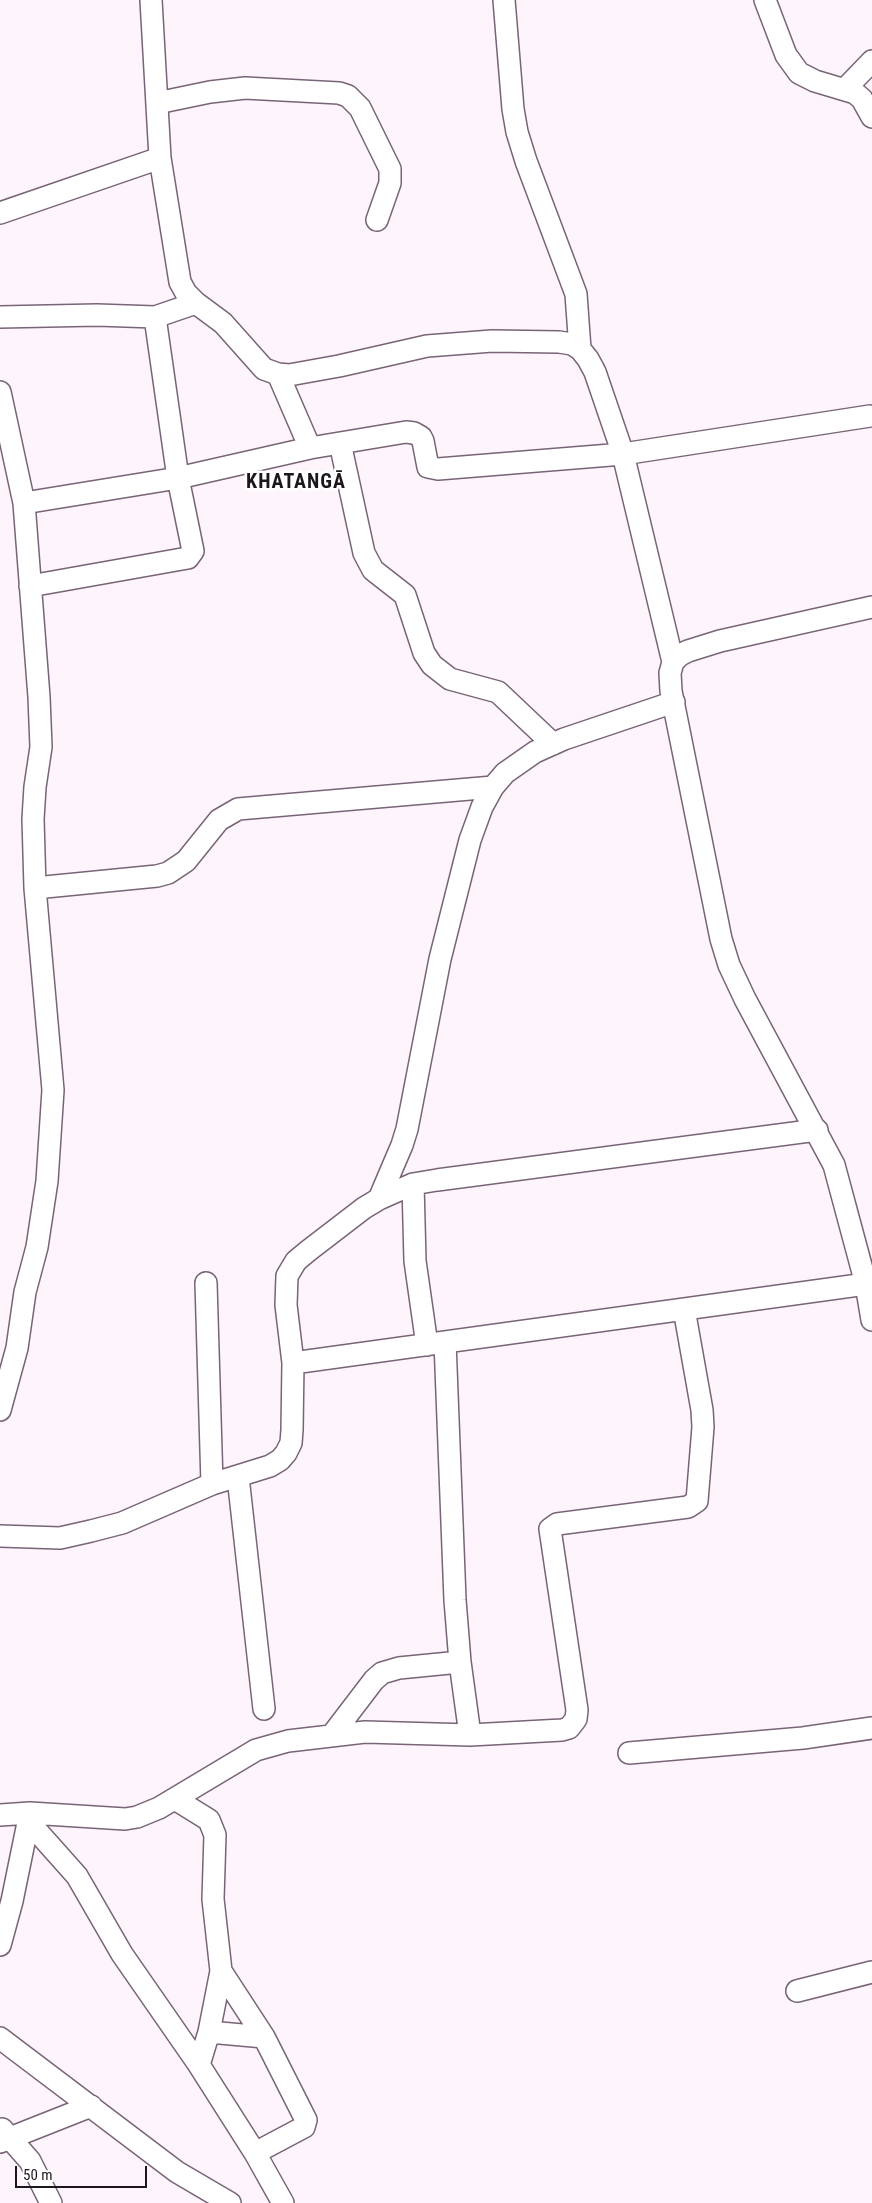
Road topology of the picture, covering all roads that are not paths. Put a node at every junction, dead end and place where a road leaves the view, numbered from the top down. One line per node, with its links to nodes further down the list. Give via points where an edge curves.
1 (151, 0): 6 (street)
2 (504, 0): 14 (street, via 517,132 576,294)
3 (765, 0): 5 (street, via 786,55 799,73)
4 (872, 61): 5 (street)
5 (845, 89): 7 (street, via 862,99)
6 (157, 103): 8 (street); 10 (street, via 245,88 348,96 360,108 390,169 390,183)
7 (872, 117)
8 (160, 158): 9 (street); 11 (street, via 180,282)
9 (0, 214)
10 (377, 220)
11 (196, 303): 13 (street); 15 (street, via 223,323 264,369)
12 (0, 317): 13 (street)
13 (155, 317): 21 (street)
14 (580, 349): 15 (street, via 559,342 492,341 427,346 330,368); 20 (street, via 595,372)
15 (278, 374): 19 (street)
16 (0, 392): 22 (street)
17 (870, 416): 20 (street)
18 (340, 443): 19 (street); 20 (street, via 414,433 423,442 426,464 434,469); 27 (street, via 364,553 373,570 405,595 424,653 432,665 450,679 498,692)
19 (310, 448): 21 (street)
20 (623, 454): 25 (street)
21 (178, 478): 22 (street); 23 (street, via 193,547 188,558)
22 (24, 503): 23 (street)
23 (30, 586): 29 (street, via 41,724 33,819)
24 (872, 607): 25 (street, via 720,641 688,651)
25 (673, 662): 26 (street, via 670,673)
26 (674, 702): 27 (street); 30 (street, via 721,939 729,965)
27 (553, 744): 28 (street, via 520,762)
28 (493, 787): 29 (street, via 238,809 219,820 186,861 168,873); 32 (street, via 470,840 440,959 407,1128)
29 (35, 888): 38 (street, via 53,1090 47,1181 37,1247)
30 (817, 1130): 31 (street); 34 (street, via 834,1165)
31 (413, 1184): 32 (street); 37 (street, via 415,1261)
32 (379, 1199): 39 (street, via 315,1246 291,1268 287,1276 286,1305)
33 (206, 1284): 42 (street)
34 (866, 1284): 35 (street); 36 (street)
35 (684, 1309): 37 (street); 48 (street, via 702,1410 697,1501 683,1508 552,1526 550,1532 576,1719 574,1724 562,1730)
36 (872, 1320)
37 (436, 1344): 39 (street); 44 (street)
38 (8, 1348): 40 (street)
39 (293, 1363): 41 (street, via 292,1443 286,1453 270,1466)
40 (0, 1410)
41 (238, 1477): 42 (street); 45 (street)
42 (212, 1484): 43 (street, via 122,1523 91,1531 60,1538)
43 (0, 1536)
44 (460, 1662): 47 (street, via 399,1668 382,1673); 48 (street)
45 (264, 1709)
46 (872, 1728): 49 (street, via 803,1738)
47 (332, 1735): 48 (street, via 365,1732); 50 (street, via 288,1741 256,1750)
48 (470, 1735)
49 (629, 1753)
50 (175, 1799): 52 (street, via 148,1814 125,1819); 54 (street, via 205,1817 214,1829 213,1900)
51 (0, 1814): 52 (street)
52 (29, 1817): 53 (street); 60 (street, via 77,1876 122,1954)
53 (0, 1945)
54 (220, 1971): 57 (street); 58 (street)
55 (872, 1972): 56 (street)
56 (797, 1991)
57 (209, 2032): 58 (street); 60 (street)
58 (264, 2037): 63 (street, via 307,2123)
59 (0, 2038): 61 (street)
60 (199, 2065): 63 (street)
61 (91, 2106): 62 (street); 64 (street)
62 (3, 2136): 65 (street, via 30,2161)
63 (255, 2153): 67 (street)
64 (203, 2195): 66 (street)
65 (51, 2203)
66 (230, 2203)
67 (283, 2203)

